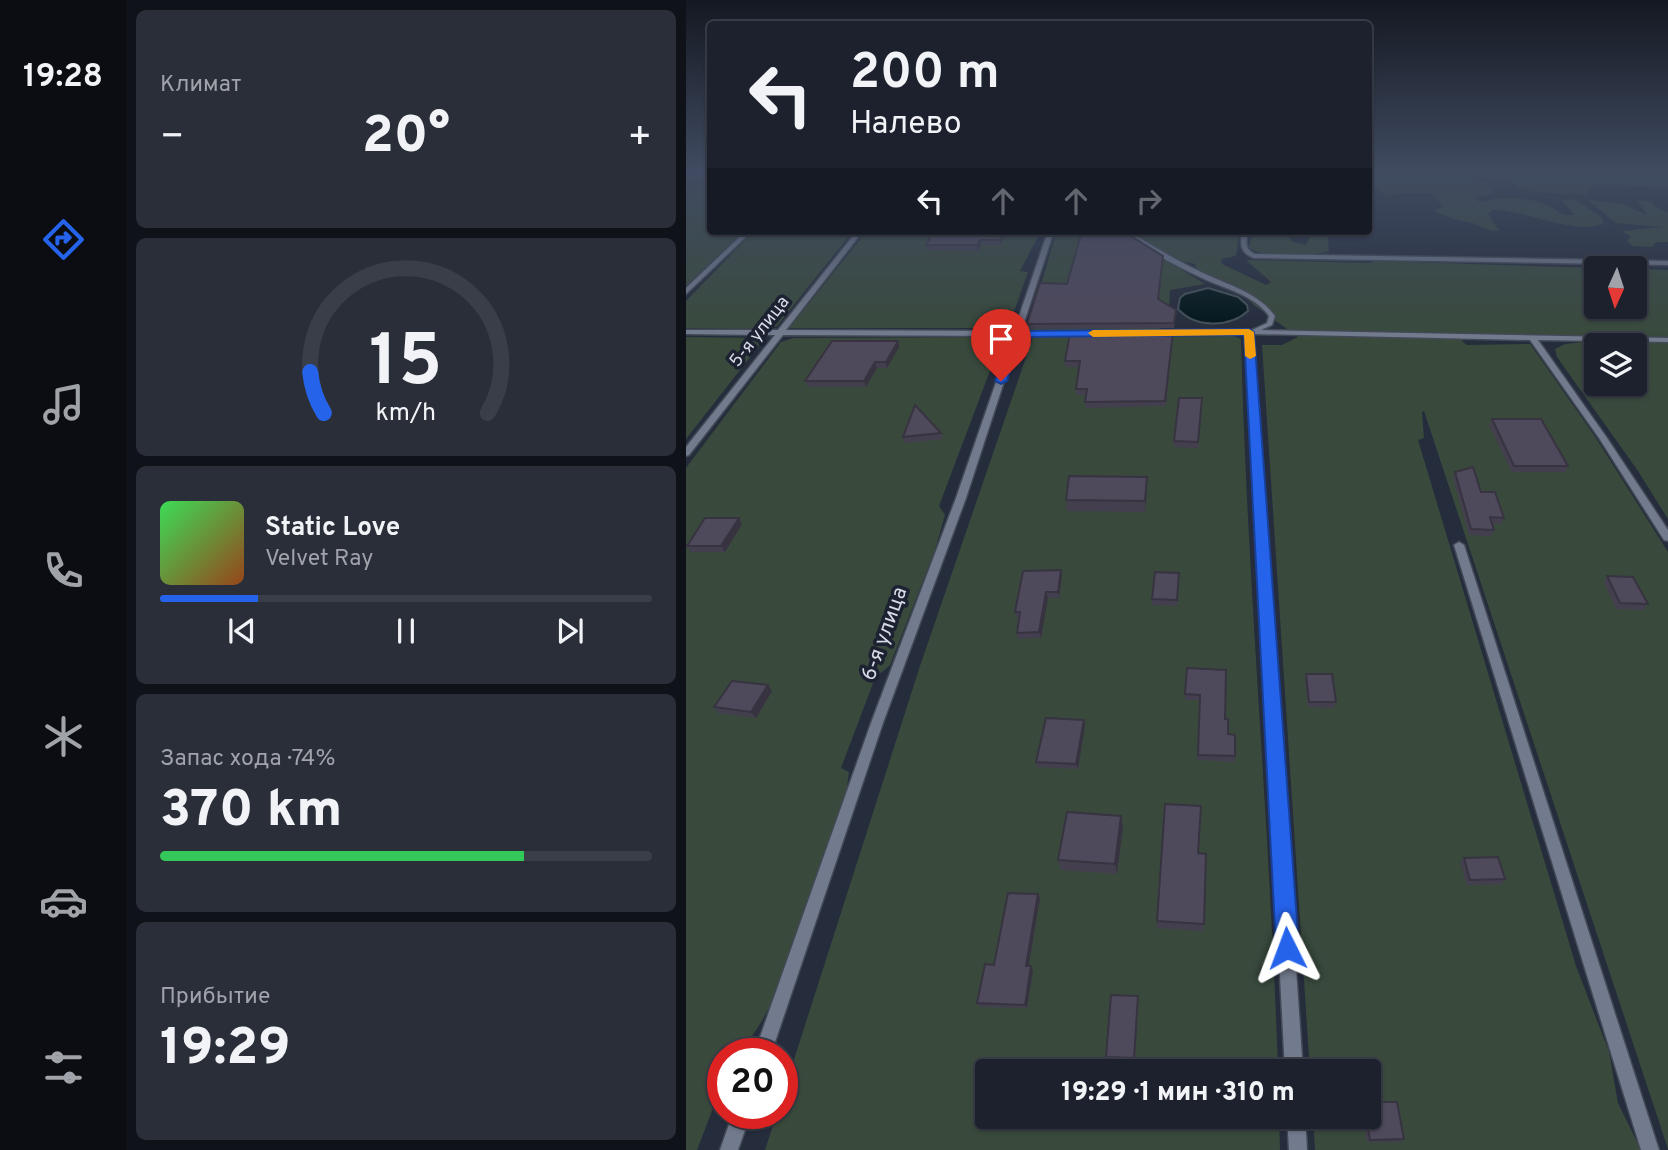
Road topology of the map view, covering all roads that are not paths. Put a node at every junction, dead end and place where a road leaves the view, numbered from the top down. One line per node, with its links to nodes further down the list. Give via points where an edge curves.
1 (744, 235): 7 (lane)
2 (857, 235): 9 (lane, 5-я улица)
3 (1050, 235): 13 (lane, 6-я улица)
4 (1131, 235): 10 (lane, via 1269,310 1270,324)
5 (1244, 235): 6 (lane, via 1242,248 1254,256)
6 (1668, 262)
7 (686, 292)
8 (686, 332): 9 (lane)
9 (779, 332): 13 (lane); 16 (lane, 5-я улица)
10 (1249, 332): 12 (lane); 14 (lane); 20 (lane)
11 (1101, 333): 13 (lane)
12 (1142, 333)
13 (1017, 334): 19 (lane, 6-я улица)
14 (1532, 337): 15 (lane); 17 (lane)
15 (1668, 340)
16 (686, 453)
17 (1668, 538)
18 (1459, 545): 25 (lane)
19 (768, 1038)
20 (1293, 1059)
21 (736, 1129): 23 (lane)
22 (1297, 1129): 24 (lane)
23 (729, 1150)
24 (1298, 1150)
25 (1650, 1150)

